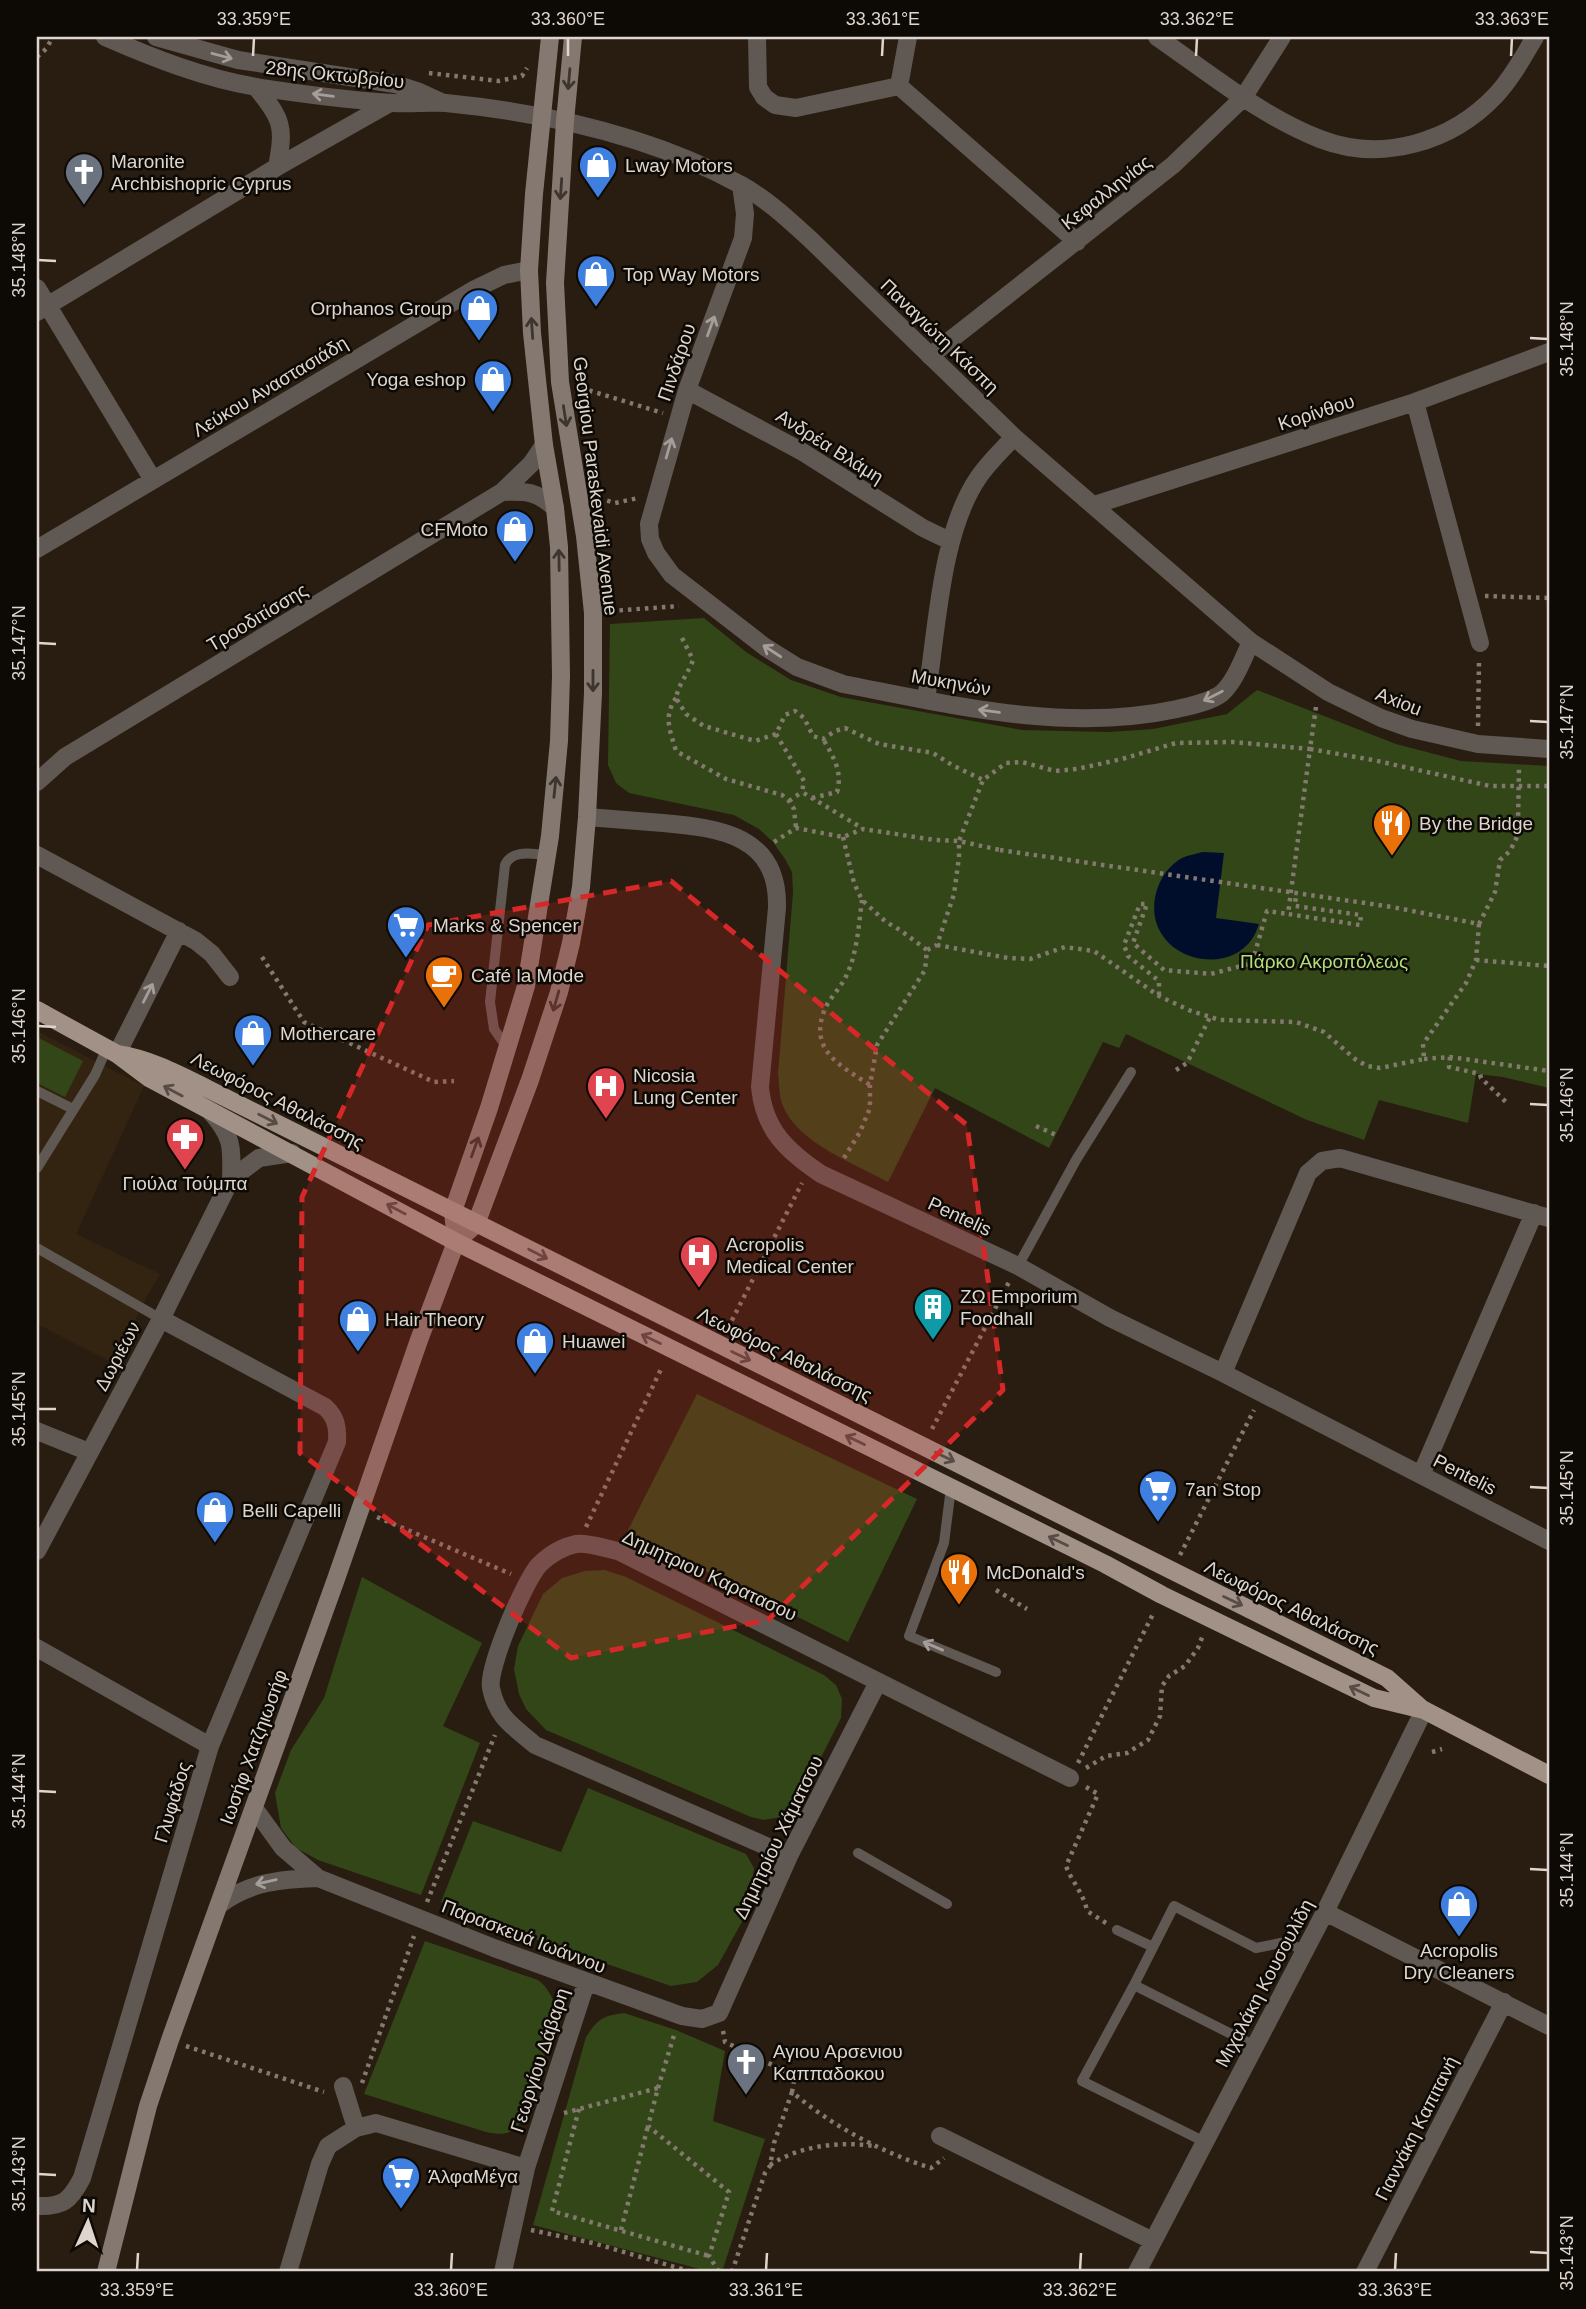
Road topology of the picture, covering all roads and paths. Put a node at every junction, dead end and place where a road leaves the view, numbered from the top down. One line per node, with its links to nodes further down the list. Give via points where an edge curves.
1 (53, 37): 11 (path)
2 (105, 37): 13 (street, 28ης Οκτωβρίου, via 188,69)
3 (156, 37): 16 (street, 28ης Οκτωβρίου, one-way to 16, via 238,60 395,84)
4 (550, 37): 17 (main road)
5 (573, 37): 18 (main road, Georgiou Paraskevaidi Avenue, one-way to 18)
6 (757, 37): 12 (street, via 758,87 775,105 796,108)
7 (908, 37): 12 (street)
8 (1157, 37): 14 (street)
9 (1282, 37): 14 (street, Κεφαλληνίας)
10 (1535, 37): 14 (street, via 1509,79 1474,115 1433,139 1405,146 1374,149 1331,142)
11 (37, 57)
12 (899, 86): 21 (street)
13 (256, 87): 15 (street, 28ης Οκτωβρίου, one-way to 13); 19 (street, via 279,118 282,141)
14 (1243, 98): 21 (street, Κεφαλληνίας, via 1173,165)
15 (390, 103): 16 (street, 28ης Οκτωβρίου); 19 (street)
16 (444, 103): 17 (street, 28ης Οκτωβρίου)
17 (541, 117): 18 (street, 28ης Οκτωβρίου); 22 (main road)
18 (565, 121): 20 (street, Παναγιώτη Κάσπη, via 681,156); 27 (main road, Georgiou Paraskevaidi Avenue, one-way to 27, via 555,283)
19 (277, 167): 24 (street)
20 (741, 185): 26 (street, Παναγιώτη Κάσπη, via 812,241); 28 (street, Πινδάρου, one-way to 20, via 743,238)
21 (1077, 242): 26 (street, Κεφαλληνίας)
22 (529, 270): 32 (main road, one-way to 22); 33 (street, Λεύκου Αναστασιάδη, via 504,275 475,289)
23 (37, 288): 24 (street)
24 (43, 309): 33 (street)
25 (1549, 352): 29 (street, Κορίνθου)
26 (930, 356): 31 (street, Παναγιώτη Κάσπη)
27 (560, 382): 30 (path); 35 (main road, Georgiou Paraskevaidi Avenue, one-way to 35)
28 (687, 390): 30 (street, Πινδάρου); 39 (street, Ανδρέα Βλάμη, via 801,451)
29 (1415, 402): 37 (street, Κορίνθου); 42 (street)
30 (679, 417): 36 (street, Πινδάρου, one-way to 30)
31 (1014, 437): 37 (street, Παναγιώτη Κάσπη); 39 (street, via 979,476)
32 (544, 445): 34 (street, Τροοδιτίσσης); 38 (main road)
33 (153, 480): 40 (street, Λεύκου Αναστασιάδη)
34 (502, 492): 38 (street, via 536,494); 59 (street, Τροοδιτίσσης, via 65,757)
35 (578, 492): 36 (path, via 615,503); 45 (main road, Georgiou Paraskevaidi Avenue)
36 (656, 494): 41 (street, Πινδάρου, via 649,524)
37 (1094, 505): 47 (street, Παναγιώτη Κάσπη)
38 (555, 508): 72 (main road, one-way to 38, via 561,676)
39 (950, 541): 51 (street)
40 (37, 549)
41 (656, 553): 44 (street, Μυκηνών, via 672,575)
42 (1467, 595): 43 (path); 48 (street)
43 (1549, 598)
44 (711, 604): 45 (path); 51 (street, Μυκηνών, one-way to 44, via 843,684 797,667)
45 (593, 613): 65 (main road, Georgiou Paraskevaidi Avenue, one-way to 65)
46 (682, 638): 50 (path, via 693,660)
47 (1251, 642): 49 (street, Axiou); 51 (street, Μυκηνών, one-way to 51, via 1221,694 1150,715 1026,716)
48 (1480, 643): 54 (path)
49 (1318, 686): 54 (street, Axiou, via 1412,729); 56 (path)
50 (676, 698): 52 (path, via 686,714 704,726 755,741); 64 (path, via 668,710 676,751 726,779)
51 (926, 699)
52 (776, 734): 53 (path, via 785,715 795,711 813,736); 62 (path, via 804,781)
53 (823, 739): 58 (path, via 845,729 879,744 933,753); 63 (path, via 840,783 837,792)
54 (1478, 744): 55 (street, Axiou)
55 (1518, 747): 57 (street, Axiou); 61 (path)
56 (1310, 749): 58 (path, via 1233,741 1176,743 1077,769 1055,771 1022,762 1006,763); 61 (path, via 1490,786); 75 (path)
57 (1549, 749)
58 (983, 780): 69 (path)
59 (37, 782)
60 (1549, 786): 61 (path)
61 (1518, 787): 76 (path, via 1519,833 1500,860 1494,892)
62 (802, 792): 63 (path); 64 (path)
63 (810, 798): 67 (path)
64 (789, 801): 66 (path)
65 (587, 817): 70 (street, Pentelis, via 726,832); 109 (main road, Georgiou Paraskevaidi Avenue, one-way to 109, via 579,898 559,992)
66 (796, 828): 68 (path); 70 (path)
67 (863, 829): 68 (path); 69 (path)
68 (844, 838): 74 (path)
69 (959, 841): 73 (path, bridge); 78 (path, via 954,894)
70 (760, 854): 104 (street, Pentelis, via 774,874 777,893 762,1102 768,1123)
71 (37, 855): 77 (street)
72 (547, 855): 87 (main road, via 526,986); 87 (lane, via 515,855 505,865 490,1002 495,1029)
73 (1296, 893): 75 (path, via 1294,906 1361,915 1360,925); 76 (path, bridge)
74 (862, 900): 79 (path); 95 (path, via 848,973 825,1010 820,1031 821,1045 830,1057)
75 (1288, 914): 84 (path, via 1268,911 1252,963 1211,974 1164,970 1133,943 1147,904 1140,904 1124,945 1128,956 1158,981)
76 (1479, 924): 81 (path)
77 (179, 931): 83 (street, via 205,946); 88 (street, one-way to 77)
78 (937, 945): 79 (path); 84 (path, via 1030,959 1065,947 1094,951)
79 (927, 950): 95 (path, via 925,970 877,1045)
80 (262, 957): 94 (path, via 304,1022 433,1082)
81 (1476, 960): 82 (path); 90 (path, via 1466,983 1423,1044)
82 (1549, 966)
83 (230, 977)
84 (1159, 996): 86 (path)
85 (37, 1010): 88 (main road, Λεωφόρος Αθαλάσσης)
86 (1210, 1017): 90 (path, via 1296,1022 1324,1032 1367,1066 1380,1068); 91 (path, via 1187,1063)
87 (508, 1049): 107 (main road, one-way to 87)
88 (112, 1051): 98 (main road, Λεωφόρος Αθαλάσσης, one-way to 88, via 149,1078); 99 (lane); 107 (main road, Λεωφόρος Αθαλάσσης, one-way to 107, via 158,1064)
89 (1450, 1057): 90 (path); 92 (path); 97 (path, via 1449,1067 1480,1074)
90 (1424, 1059)
91 (1176, 1070)
92 (1549, 1071)
93 (1131, 1072): 112 (lane)
94 (454, 1081)
95 (870, 1085): 103 (path, via 870,1108)
96 (37, 1091): 99 (lane)
97 (1509, 1105)
98 (209, 1109): 102 (main road, Λεωφόρος Αθαλάσσης); 106 (street, via 228,1134)
99 (73, 1110): 105 (lane)
100 (1036, 1126): 101 (path)
101 (1056, 1135)
102 (292, 1153): 106 (street, via 258,1158); 110 (main road, Λεωφόρος Αθαλάσσης, one-way to 102)
103 (844, 1158)
104 (810, 1167): 112 (street, Pentelis); 114 (path)
105 (37, 1168)
106 (231, 1179): 113 (street, Δωριέων)
107 (453, 1211): 109 (main road, Λεωφόρος Αθαλάσσης); 110 (main road)
108 (1542, 1216): 116 (street, via 1340,1158 1322,1161 1308,1173); 121 (street)
109 (477, 1224): 110 (main road, Georgiou Paraskevaidi Avenue); 114 (main road, Λεωφόρος Αθαλάσσης, one-way to 114)
110 (456, 1242): 122 (main road, Λεωφόρος Αθαλάσσης, one-way to 110); 123 (main road, Ιωσήφ Χατζηιωσήφ)
111 (37, 1248): 113 (lane)
112 (1017, 1266): 116 (street, Pentelis); 119 (path)
113 (161, 1319): 120 (street, Δωριέων); 137 (street, Γλυφάδος, via 315,1400 337,1423 334,1452)
114 (719, 1345): 128 (main road, Λεωφόρος Αθαλάσσης, one-way to 128)
115 (662, 1367): 125 (path)
116 (1223, 1373): 117 (street, Pentelis)
117 (1262, 1393): 121 (street, Pentelis); 128 (path)
118 (37, 1431): 120 (street)
119 (930, 1433)
120 (89, 1452): 126 (street, Δωριέων)
121 (1421, 1475): 124 (street, Pentelis)
122 (951, 1488): 130 (main road, Λεωφόρος Αθαλάσσης, one-way to 122); 134 (lane, one-way to 122, via 909,1636 944,1543)
123 (360, 1510): 127 (path); 142 (main road, Ιωσήφ Χατζηιωσήφ)
124 (1549, 1541)
125 (578, 1543): 135 (street, Δημητριου Καρατασου, via 618,1551); 144 (street, via 537,1567 496,1652 490,1684 502,1718 535,1745)
126 (37, 1551)
127 (497, 1568)
128 (1172, 1570): 136 (main road, Λεωφόρος Αθαλάσσης, one-way to 136, via 1387,1678)
129 (996, 1590): 131 (path)
130 (1163, 1595): 132 (main road, Λεωφόρος Αθαλάσσης); 141 (path)
131 (1027, 1609)
132 (1210, 1618): 136 (main road, Λεωφόρος Αθαλάσσης, one-way to 132, via 1374,1698); 141 (path, via 1198,1648 1162,1686 1160,1716 1148,1740 1126,1753 1106,1756)
133 (37, 1648): 137 (street)
134 (996, 1672)
135 (878, 1682): 141 (street, Δημητριου Καρατασου); 144 (street, Δημητρίου Χάματσου)
136 (1424, 1710): 140 (main road, Λεωφόρος Αθαλάσσης); 149 (street, Μιχαλάκη Κουσουλίδη)
137 (211, 1746): 174 (street, Γλυφάδος, via 82,2178 67,2201)
138 (1442, 1749): 139 (path)
139 (1432, 1752)
140 (1547, 1769)
141 (1070, 1778): 148 (path, via 1098,1794 1066,1866)
142 (254, 1808): 145 (street, Παρασκευά Ιωάννου, via 283,1849); 147 (main road, Ιωσήφ Χατζηιωσήφ)
143 (858, 1853): 146 (lane)
144 (789, 1856): 156 (street, Δημητρίου Χάματσου)
145 (318, 1878): 147 (street, Παρασκευά Ιωάννου, one-way to 147, via 261,1883); 153 (street, Παρασκευά Ιωάννου)
146 (947, 1904)
147 (219, 1905): 159 (main road, Ιωσήφ Χατζηιωσήφ)
148 (1087, 1911)
149 (1325, 1912): 152 (street, Μιχαλάκη Κουσουλίδη); 155 (street)
150 (1117, 1930): 151 (lane)
151 (1153, 1947): 152 (lane, via 1174,1906 1256,1948 1286,1942); 154 (lane)
152 (1305, 1951): 160 (street, Μιχαλάκη Κουσουλίδη)
153 (586, 1983): 157 (street, Παρασκευά Ιωάννου); 164 (street, Γεωργίου Δάβαρη)
154 (1134, 1985): 160 (lane); 169 (lane, via 1082,2081)
155 (1504, 2002): 158 (street); 186 (street, Γιαννάκη Καπιτανή)
156 (719, 2013): 157 (street, Παρασκευά Ιωάννου, via 702,2019); 162 (path, via 725,2042 795,2076)
157 (682, 2016): 161 (path)
158 (1549, 2026)
159 (170, 2040): 163 (path); 179 (main road, Ιωσήφ Χατζηιωσήφ, via 148,2106)
160 (1255, 2046): 169 (street, Μιχαλάκη Κουσουλίδη)
161 (659, 2088): 165 (path); 166 (path)
162 (792, 2092): 170 (path, via 811,2109); 172 (path)
163 (345, 2093): 167 (street)
164 (546, 2108): 165 (path, via 564,2113); 173 (street, Γεωργίου Δάβαρη)
165 (579, 2109): 176 (path, via 552,2211)
166 (648, 2126): 176 (path); 178 (path, via 729,2192)
167 (356, 2128): 173 (street, via 376,2123); 180 (street, via 328,2146)
168 (940, 2136): 171 (street)
169 (1205, 2142): 177 (street, Μιχαλάκη Κουσουλίδη)
170 (876, 2146): 171 (path, via 931,2168); 172 (path, via 856,2143 799,2150)
171 (959, 2146): 177 (street)
172 (770, 2166): 184 (path)
173 (526, 2168): 175 (street, Γεωργίου Δάβαρη)
174 (37, 2206)
175 (513, 2227): 181 (street, Γεωργίου Δάβαρη); 182 (path, via 593,2243)
176 (621, 2230): 178 (path)
177 (1153, 2241): 185 (street, Μιχαλάκη Κουσουλίδη)
178 (709, 2256): 183 (path)
179 (106, 2272)
180 (288, 2272)
181 (503, 2272)
182 (692, 2272)
183 (719, 2272)
184 (732, 2272)
185 (1137, 2272)
186 (1365, 2272)

